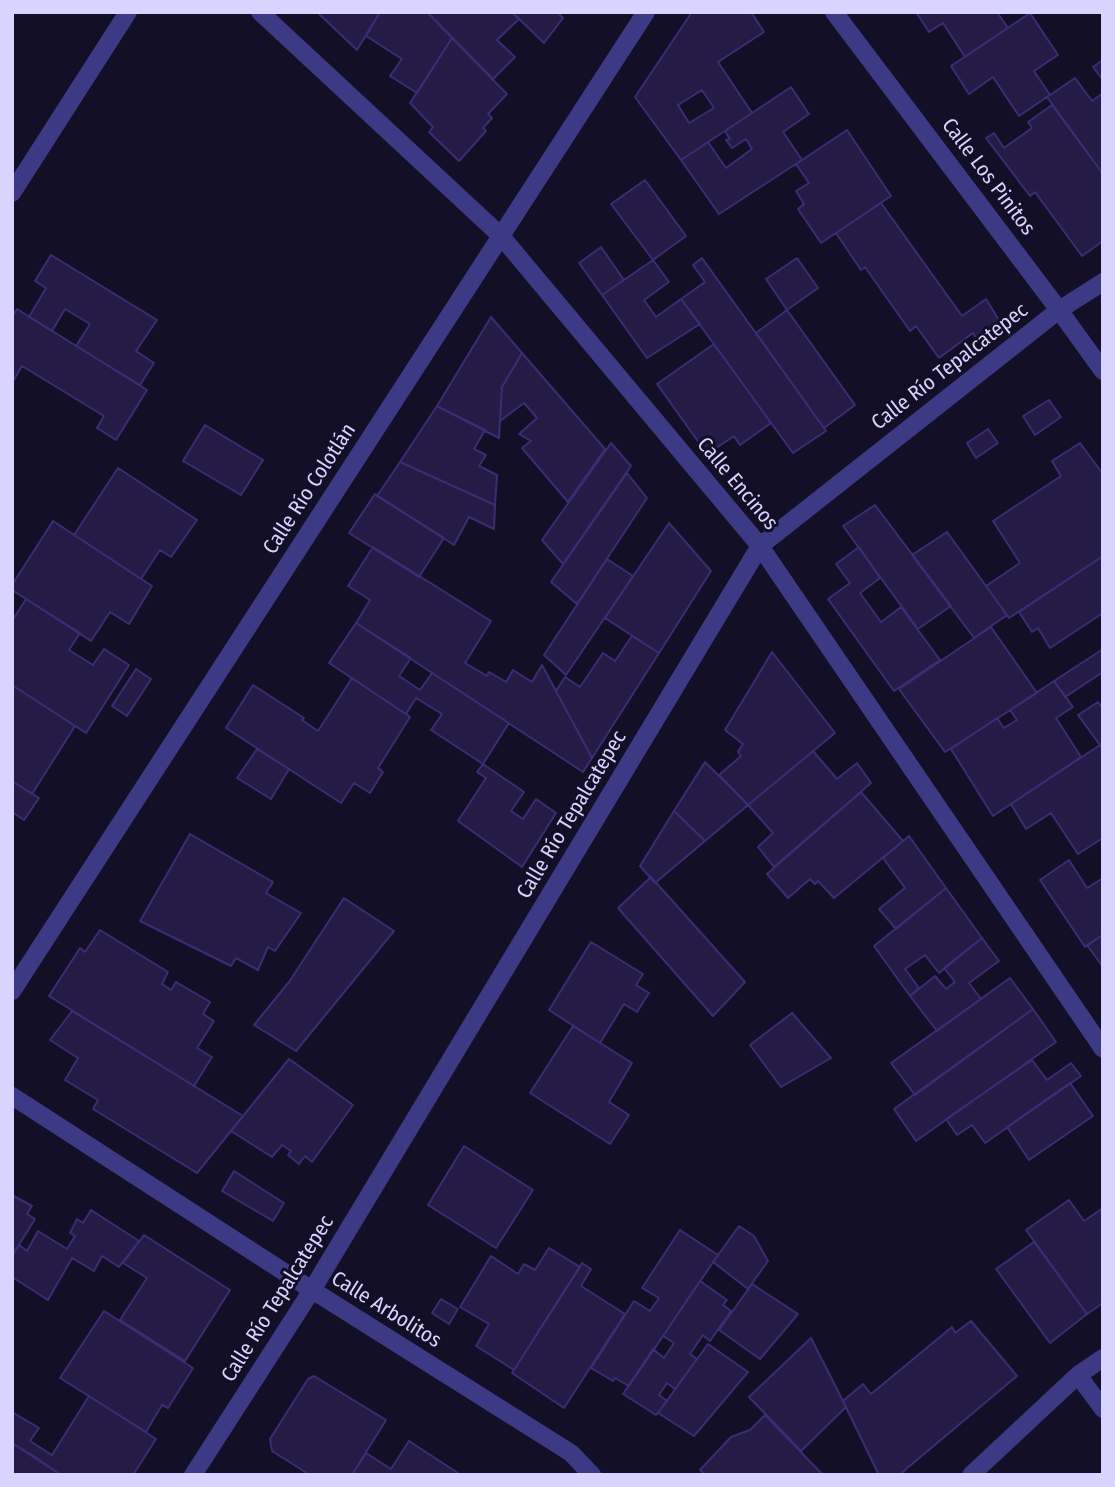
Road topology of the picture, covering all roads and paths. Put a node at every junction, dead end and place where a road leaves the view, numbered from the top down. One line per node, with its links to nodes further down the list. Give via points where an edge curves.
1 (128, 12): 5 (street)
2 (260, 12): 6 (street, Calle Encinos)
3 (646, 12): 6 (street, Calle Río Colotlán)
4 (834, 12): 8 (street, Calle Los Pinitos)
5 (12, 192)
6 (501, 236): 10 (street, Calle Encinos); 11 (street, Calle Río Colotlán)
7 (1103, 282): 8 (street, Calle Río Tepalcatepec)
8 (1059, 310): 9 (street, Calle Los Pinitos); 10 (street, Calle Río Tepalcatepec)
9 (1103, 372)
10 (760, 546): 12 (street, Calle Encinos); 14 (street, Calle Río Tepalcatepec)
11 (12, 991)
12 (1103, 1049)
13 (12, 1096): 14 (street, Calle Arbolitos)
14 (312, 1290): 18 (street, Calle Río Tepalcatepec); 19 (street, Calle Arbolitos, via 571,1453)
15 (1103, 1358): 16 (street)
16 (1078, 1374): 17 (street); 20 (street)
17 (1103, 1409)
18 (193, 1475)
19 (592, 1475)
20 (971, 1475)

